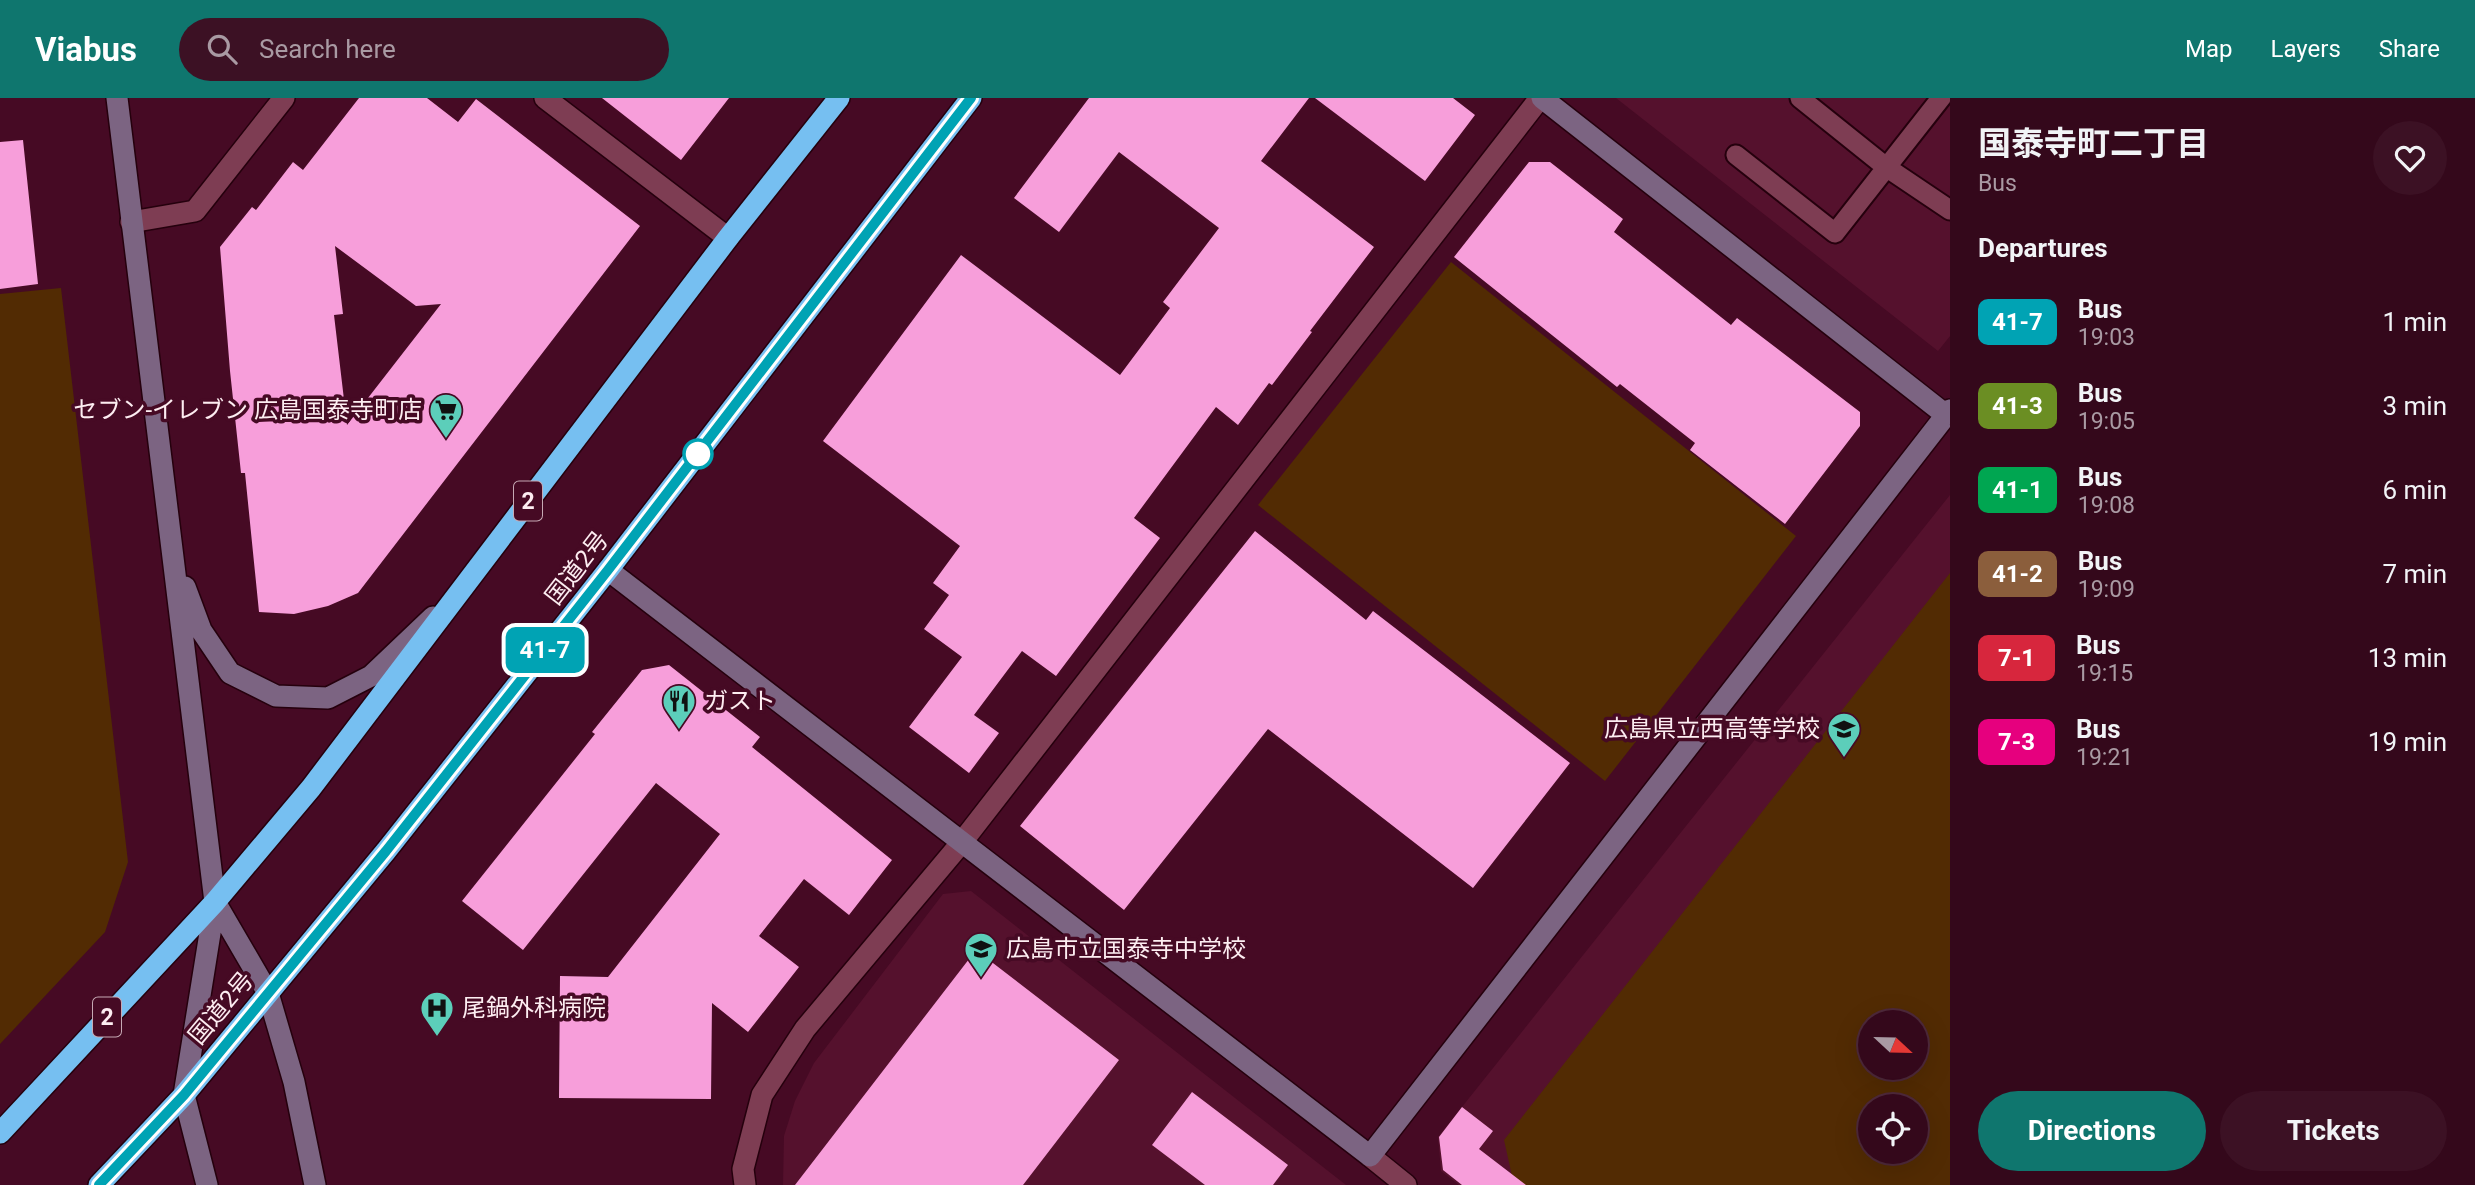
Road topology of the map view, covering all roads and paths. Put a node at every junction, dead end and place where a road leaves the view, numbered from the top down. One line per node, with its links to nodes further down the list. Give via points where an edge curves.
1 (117, 98): 12 (street)
2 (284, 98): 12 (street, via 195,211)
3 (545, 98): 13 (street)
4 (839, 98): 13 (highway, 2)
5 (971, 98): 16 (highway, 国道2号)
6 (1541, 98): 14 (street); 18 (street)
7 (1800, 98): 10 (lane)
8 (1941, 98): 10 (lane)
9 (1736, 155): 10 (lane, via 1835,233)
10 (1886, 167): 11 (lane)
11 (1950, 210)
12 (131, 222): 15 (street)
13 (728, 238): 17 (highway, 2)
14 (1949, 414): 23 (street)
15 (171, 538): 17 (street, via 201,630 230,673 275,696 328,698 371,676); 19 (street)
16 (608, 570): 18 (street); 20 (highway, 国道2号)
17 (456, 595): 19 (highway, 2, via 311,788)
18 (962, 842): 23 (street); 27 (street, via 805,1029 762,1095 743,1169)
19 (215, 902): 20 (street); 21 (street); 22 (highway, 2)
20 (268, 993): 21 (highway, 国道2号); 26 (street, via 294,1082)
21 (184, 1095): 24 (highway, 国道2号); 25 (street)
22 (0, 1133)
23 (1370, 1156): 28 (street)
24 (99, 1185)
25 (207, 1185)
26 (315, 1185)
27 (745, 1185)
28 (1406, 1185)

